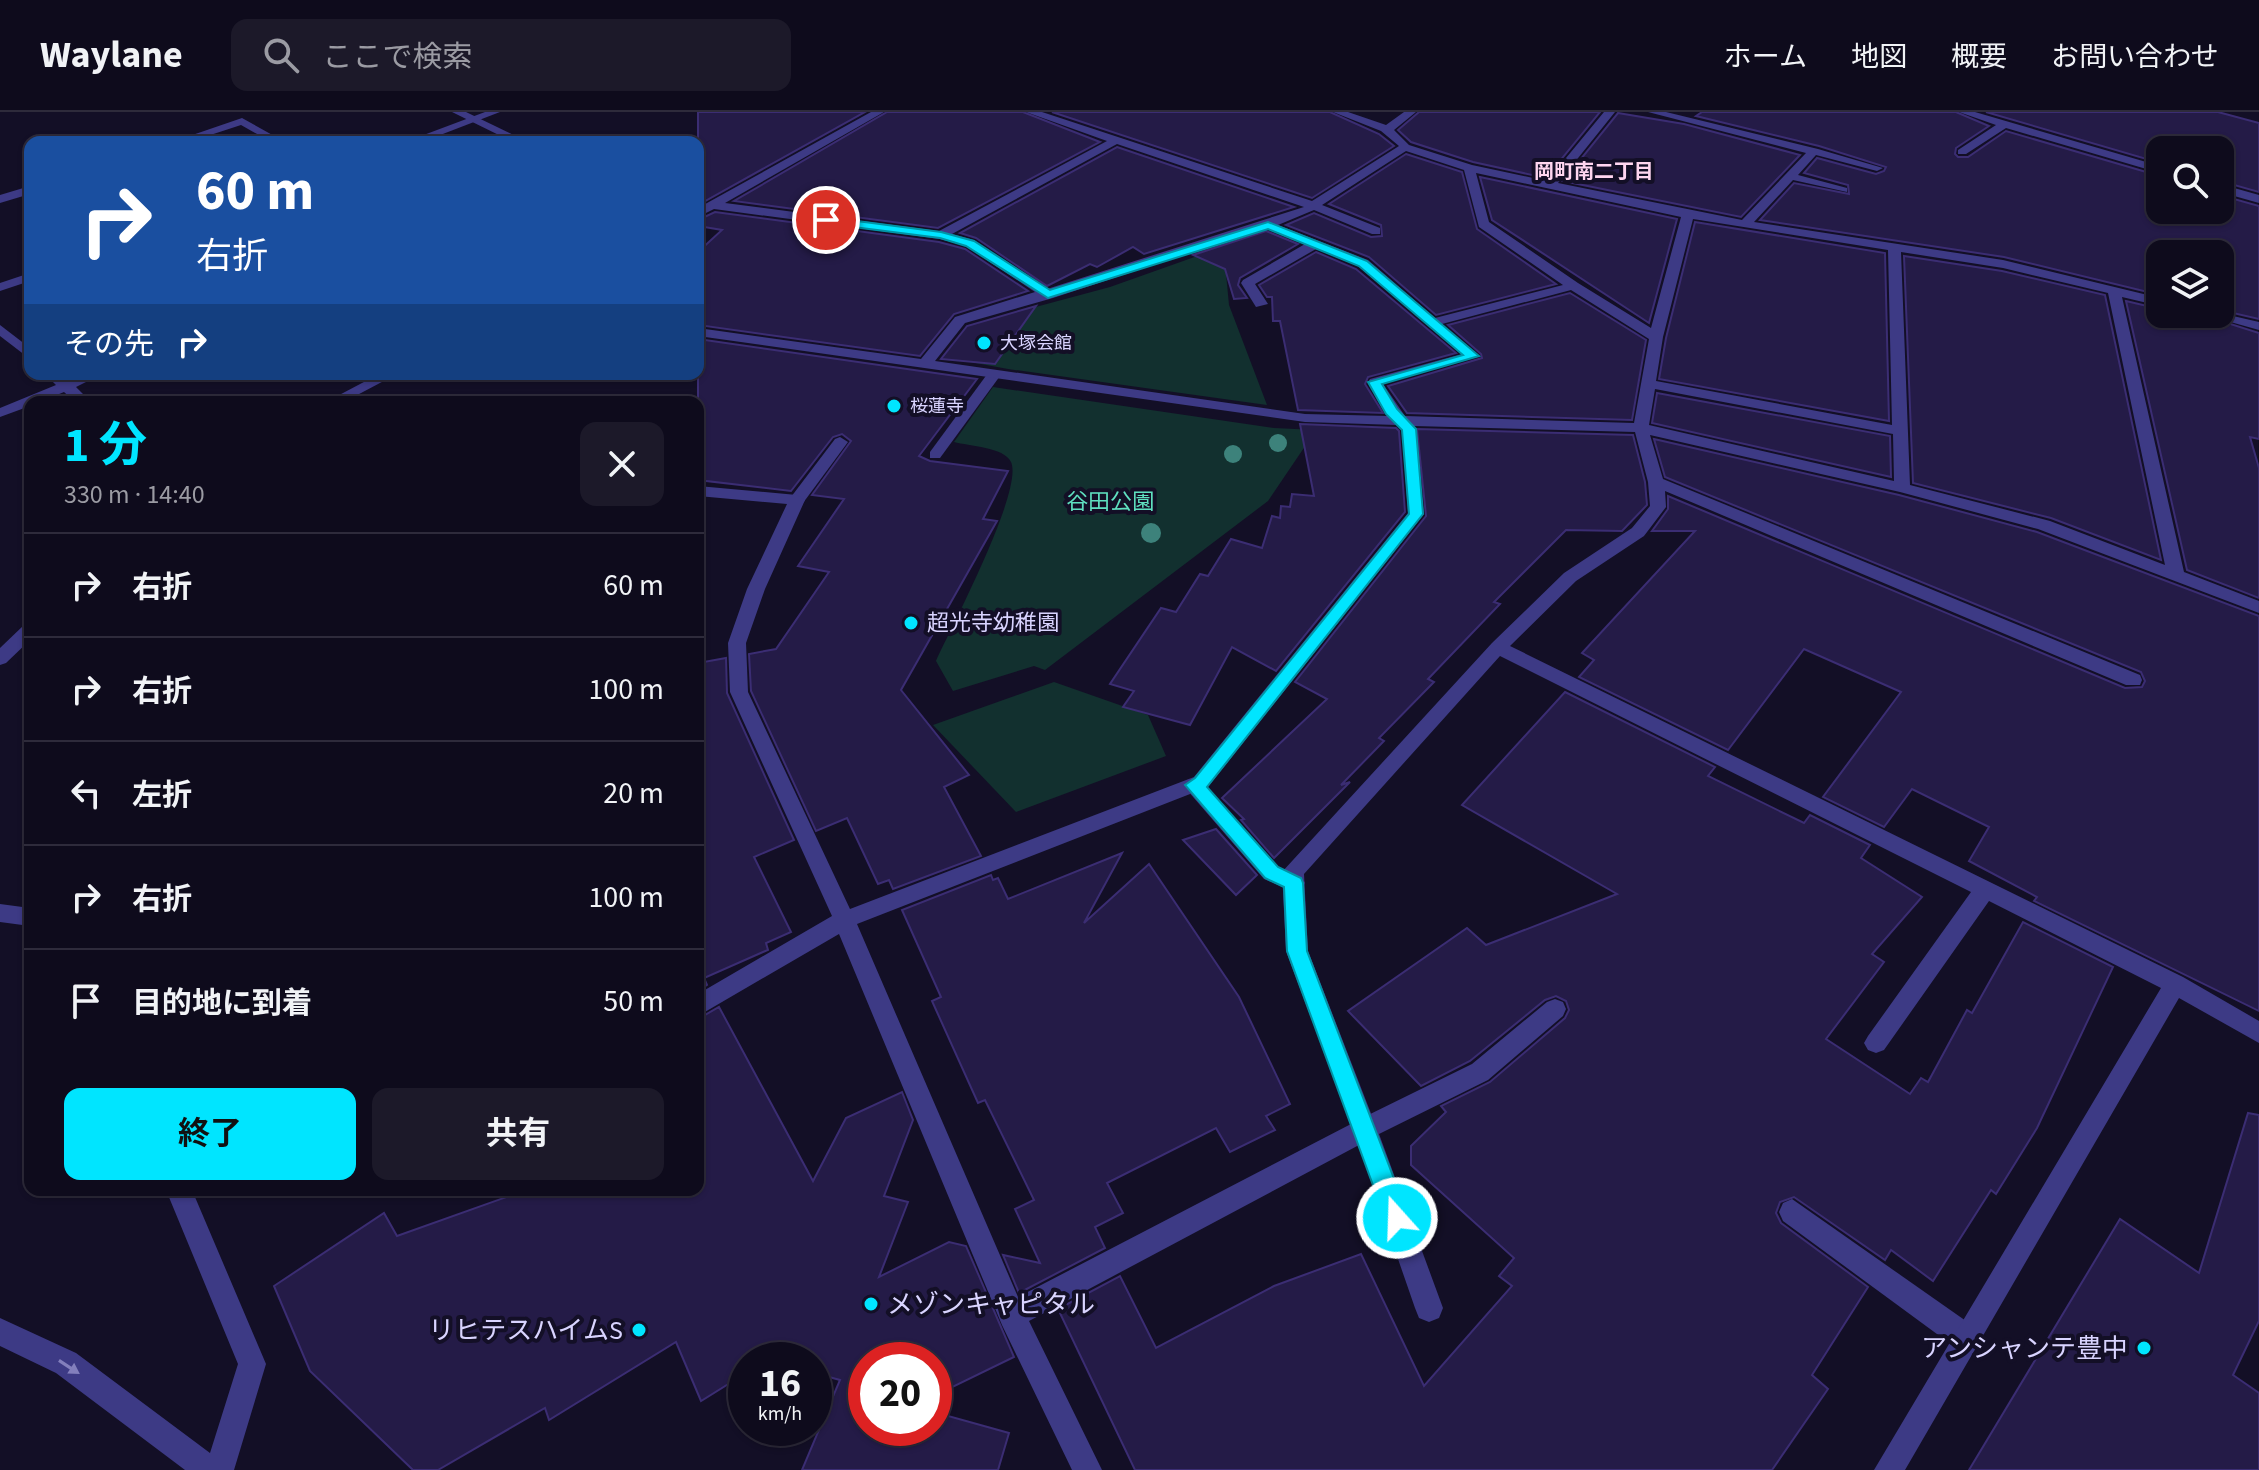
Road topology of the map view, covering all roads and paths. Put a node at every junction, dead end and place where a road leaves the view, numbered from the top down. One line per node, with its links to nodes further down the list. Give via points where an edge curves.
1 (457, 112): 10 (street)
2 (495, 112): 10 (street)
3 (879, 112): 31 (street)
4 (1031, 112): 17 (street)
5 (1338, 112): 12 (street)
6 (1411, 112): 12 (street)
7 (1610, 112): 25 (street)
8 (1653, 112): 19 (street)
9 (1964, 112): 11 (street)
10 (474, 120): 15 (street); 16 (street)
11 (2005, 124): 20 (street); 21 (street)
12 (1387, 130): 18 (street)
13 (196, 136): 14 (street, via 242,121)
14 (268, 136)
15 (428, 136)
16 (509, 136)
17 (1117, 140): 32 (street); 38 (street)
18 (1405, 147): 22 (street); 32 (street)
19 (1814, 151): 23 (street); 24 (street)
20 (1962, 152)
21 (2146, 166)
22 (1469, 168): 25 (street); 42 (street, via 1483,224)
23 (1877, 168)
24 (1790, 176): 26 (street); 36 (street)
25 (1551, 184): 34 (street)
26 (1843, 190)
27 (24, 192): 29 (street)
28 (2234, 192): 30 (street)
29 (0, 199)
30 (2259, 199)
31 (712, 205): 33 (street); 38 (street)
32 (1314, 206): 35 (street); 37 (street)
33 (704, 210)
34 (1688, 215): 36 (street); 53 (street)
35 (1268, 225): 39 (street); 45 (street)
36 (1744, 225): 40 (street)
37 (1376, 231)
38 (941, 235): 45 (street, via 970,243)
39 (1315, 244): 47 (street, via 1248,283); 49 (street, via 1363,263)
40 (1894, 246): 44 (street, via 2003,264); 69 (street)
41 (24, 279): 43 (street)
42 (1573, 286): 49 (street); 53 (street)
43 (0, 287)
44 (2114, 291): 46 (street); 76 (street)
45 (1048, 295): 55 (street, via 960,320)
46 (2146, 299)
47 (1261, 304)
48 (2234, 320): 50 (street)
49 (1432, 323): 67 (street, via 1472,356 1375,382)
50 (2259, 326)
51 (0, 329): 54 (street)
52 (704, 333): 55 (street)
53 (1656, 337): 60 (street)
54 (24, 350)
55 (925, 364): 56 (street)
56 (993, 376): 67 (street, via 1305,418); 71 (street)
57 (59, 380): 61 (street)
58 (80, 380): 61 (street)
59 (378, 380): 64 (street)
60 (1649, 384): 68 (street); 69 (street)
61 (66, 386): 62 (street); 63 (street)
62 (42, 396)
63 (77, 396)
64 (345, 396)
65 (24, 403): 66 (street)
66 (0, 413)
67 (1401, 421): 68 (street); 82 (street, via 1409,429 1416,514)
68 (1641, 428): 72 (street); 73 (street)
69 (1900, 431): 73 (street)
70 (840, 442): 75 (street)
71 (935, 455)
72 (1656, 482): 79 (street, via 1658,507 1650,520 1570,577); 81 (street)
73 (1902, 488): 76 (street, via 2044,525)
74 (704, 492): 75 (street)
75 (797, 500): 87 (street, via 737,643 739,692)
76 (2176, 575): 77 (street)
77 (2259, 607)
78 (24, 635): 80 (street)
79 (1498, 647): 83 (street, via 1293,872); 84 (street)
80 (0, 659)
81 (2133, 680)
82 (1194, 785): 83 (street, via 1271,873); 87 (street)
83 (1294, 883): 93 (street, via 1297,951)
84 (1984, 891): 88 (street); 92 (street)
85 (0, 913): 86 (street)
86 (24, 916)
87 (844, 920): 89 (street); 97 (street)
88 (2175, 984): 91 (street); 99 (street)
89 (704, 1002)
90 (1555, 1009): 93 (street, via 1480,1072)
91 (2259, 1033)
92 (1876, 1043)
93 (1365, 1129): 96 (street); 97 (street)
94 (182, 1196): 101 (street, via 252,1364)
95 (1792, 1212): 99 (street)
96 (1429, 1308)
97 (1012, 1315): 102 (street)
98 (0, 1332): 100 (street, one-way to 100, via 66,1363)
99 (1966, 1338): 103 (street)
100 (209, 1470)
101 (219, 1470)
102 (1087, 1470)
103 (1889, 1470)

